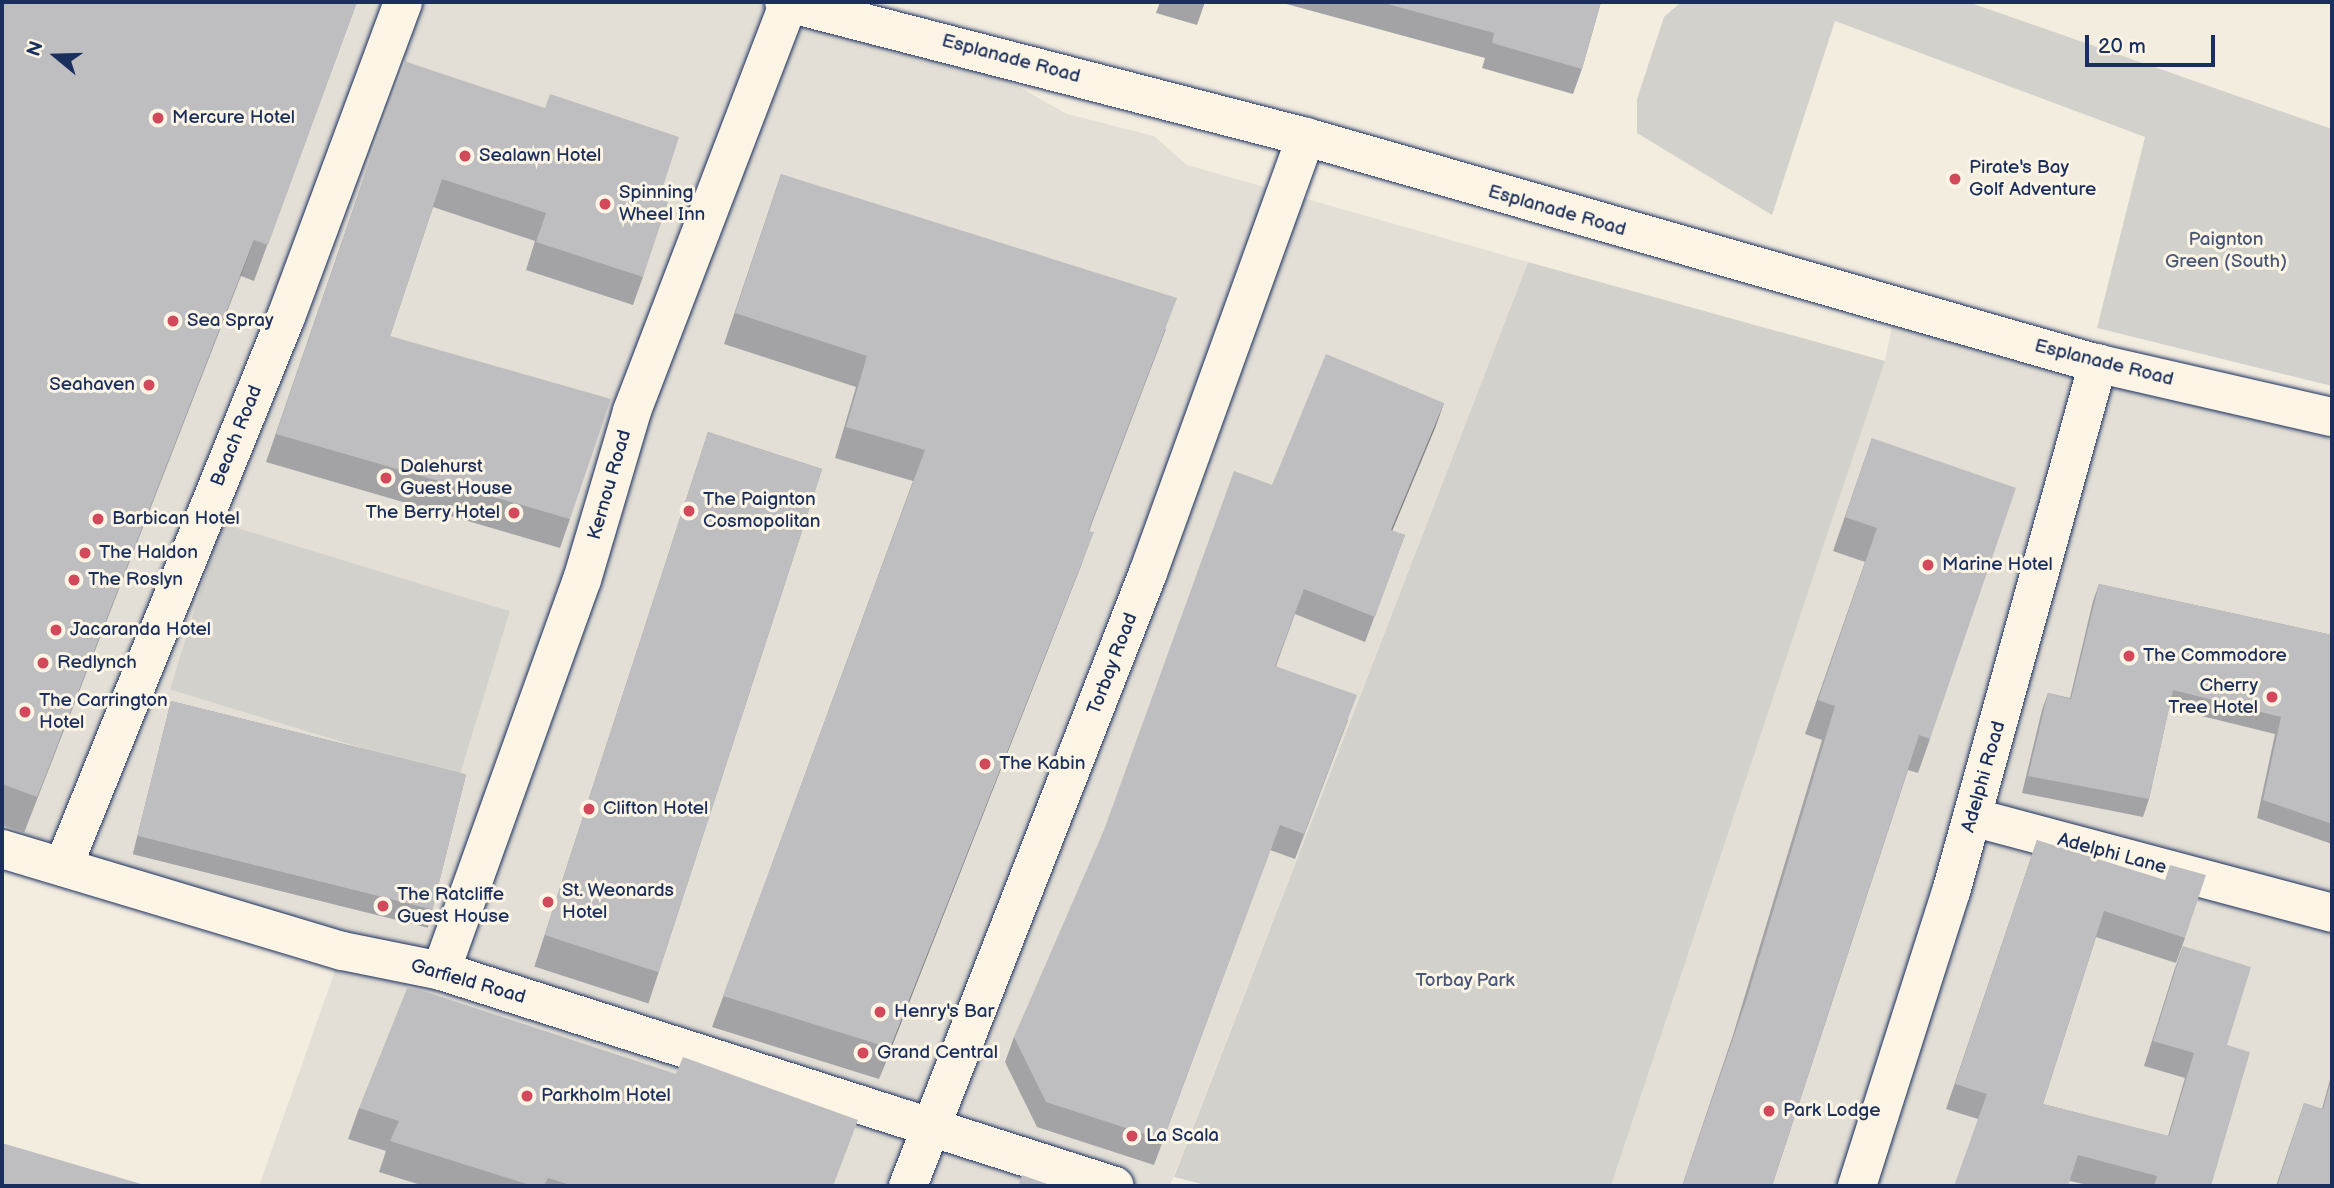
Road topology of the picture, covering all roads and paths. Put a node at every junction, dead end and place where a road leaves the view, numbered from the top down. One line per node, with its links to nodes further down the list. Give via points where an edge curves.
1 (403, 2): 8 (street, Beach Road, via 286,317)
2 (786, 3): 3 (street, Esplanade Road); 10 (street, Kernou Road, via 632,411 582,580)
3 (1306, 137): 4 (street, Esplanade Road); 11 (street, Torbay Road, via 1148,573)
4 (2098, 363): 5 (street, Esplanade Road); 6 (street, Adelphi Road)
5 (2332, 417)
6 (1972, 817): 9 (street, Adelphi Lane); 14 (street, Adelphi Road)
7 (2, 849): 8 (street, Garfield Road)
8 (63, 867): 10 (street, Garfield Road, via 342,951)
9 (2332, 913)
10 (441, 971): 11 (street, Garfield Road)
11 (931, 1129): 12 (street, Torbay Road); 13 (street, Garfield Road)
12 (908, 1186)
13 (1115, 1186)
14 (1857, 1186)

